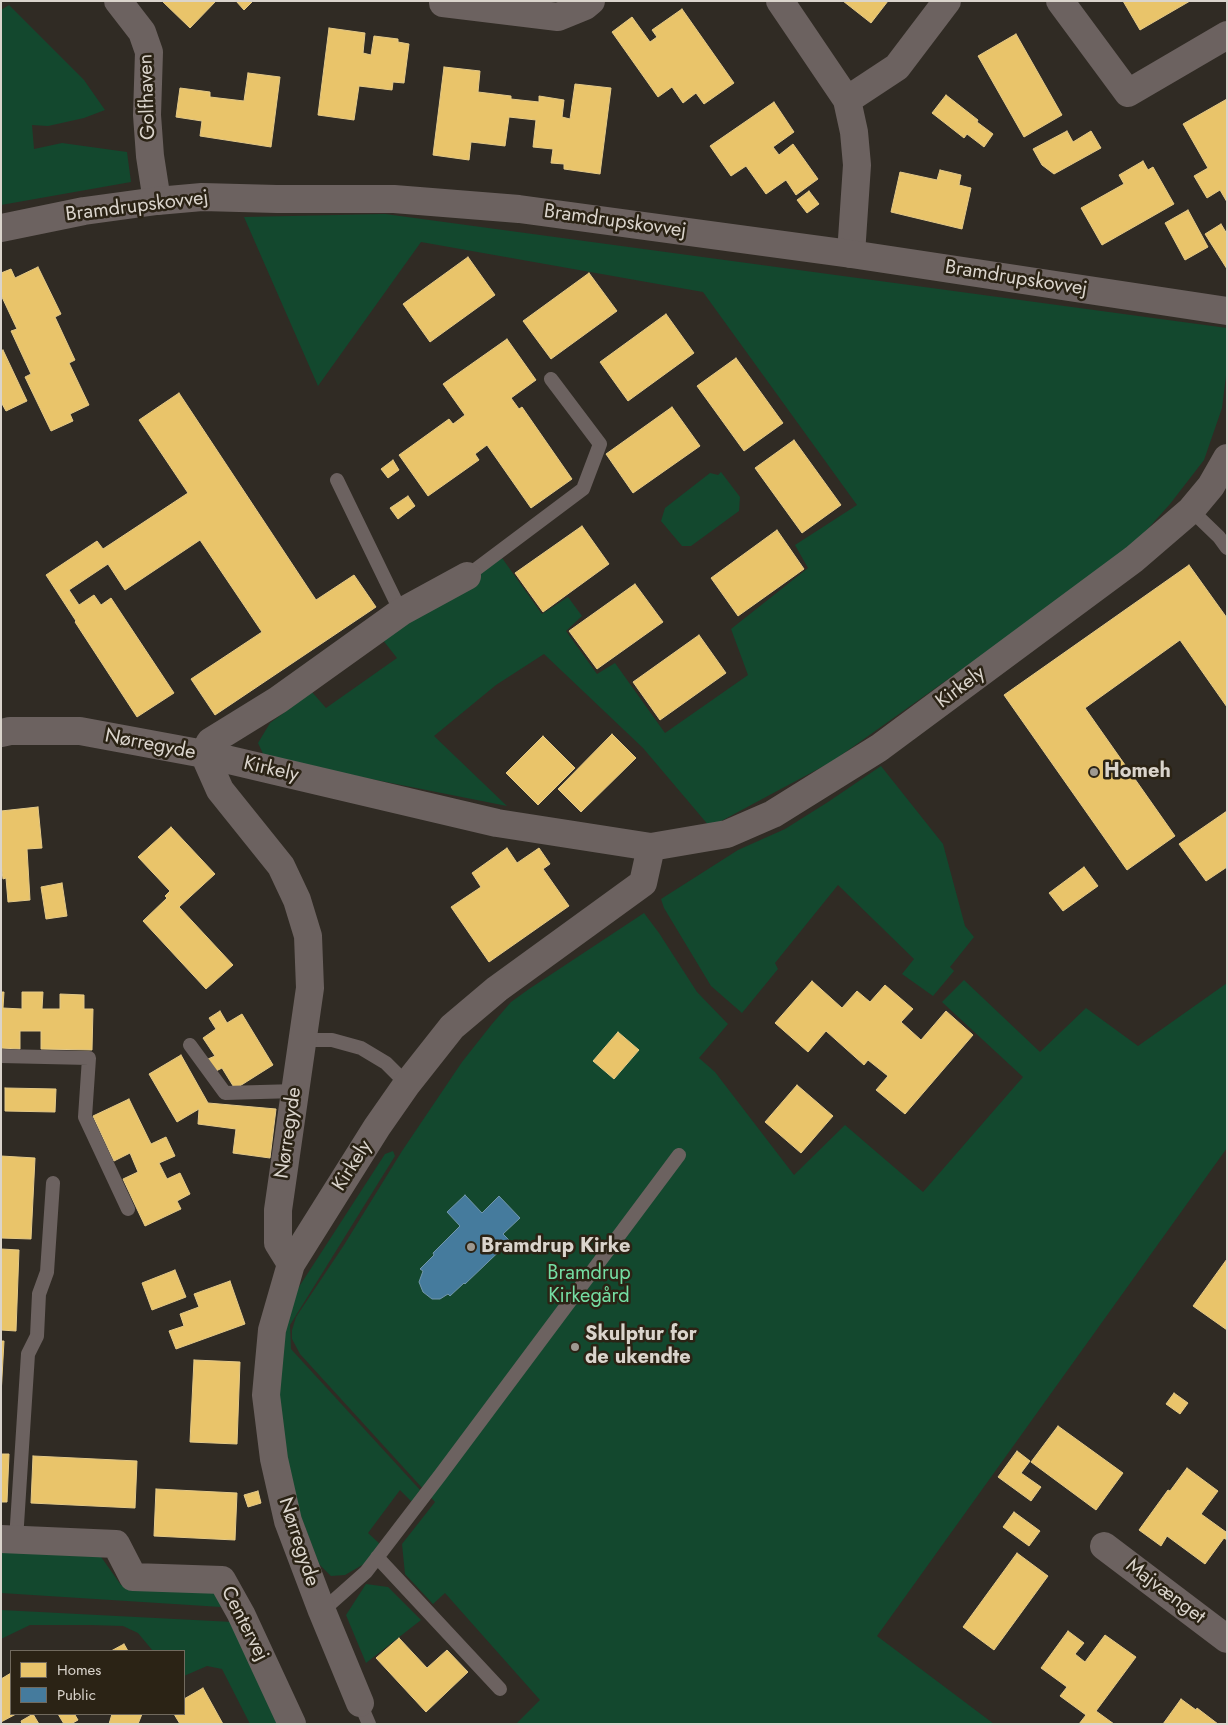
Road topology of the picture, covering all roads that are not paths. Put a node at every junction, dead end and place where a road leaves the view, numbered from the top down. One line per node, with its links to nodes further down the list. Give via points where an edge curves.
1 (118, 1): 9 (street, Golfhaven, via 142,32 149,52 147,115)
2 (592, 1): 6 (street, via 558,17)
3 (780, 1): 8 (street)
4 (947, 1): 8 (street, via 897,67)
5 (1060, 1): 7 (street, via 1128,93)
6 (443, 3)
7 (1227, 35)
8 (847, 100): 11 (street, via 857,164)
9 (157, 201): 10 (street, Bramdrupskovvej); 11 (street, Bramdrupskovvej, via 202,197 394,199 500,207)
10 (1, 228)
11 (852, 254): 12 (street, Bramdrupskovvej)
12 (1227, 311)
13 (551, 379): 18 (lane, via 600,444 583,489)
14 (1227, 458): 16 (street, Kirkely, via 1211,486)
15 (337, 480): 19 (lane)
16 (1191, 510): 17 (lane); 22 (street, Kirkely, via 1134,559 879,748 832,778 773,814 727,834)
17 (1227, 548)
18 (467, 576): 19 (street, Kirkely)
19 (401, 612): 21 (street, Kirkely, via 278,700 210,742)
20 (1, 733): 21 (street, Nørregyde, via 80,731)
21 (204, 754): 22 (street, Kirkely, via 497,823); 23 (street, Nørregyde, via 220,790 281,866 297,900 308,936 309,953 310,988)
22 (651, 848): 26 (street, Kirkely, via 643,883 459,1021)
23 (303, 1040): 26 (lane, via 332,1040 361,1048 386,1063); 27 (street, Nørregyde)
24 (190, 1045): 27 (lane, via 225,1093)
25 (1, 1056): 30 (lane, via 89,1058 85,1117)
26 (407, 1084): 31 (street, Kirkely)
27 (296, 1091): 31 (street, Nørregyde, via 278,1210 278,1243)
28 (679, 1155): 34 (lane)
29 (53, 1183): 32 (lane, via 47,1272 39,1294 37,1336 28,1354)
30 (128, 1209)
31 (291, 1264): 35 (street, Nørregyde, via 272,1330 266,1396 274,1459 288,1521)
32 (9, 1539): 39 (street, Centervej, via 116,1544 133,1577 222,1580)
33 (1104, 1546): 36 (street, Majvænget)
34 (377, 1557): 35 (lane, via 366,1572); 37 (lane)
35 (322, 1611): 38 (street, Nørregyde)
36 (1227, 1639)
37 (500, 1689)
38 (365, 1714)
39 (292, 1724)

